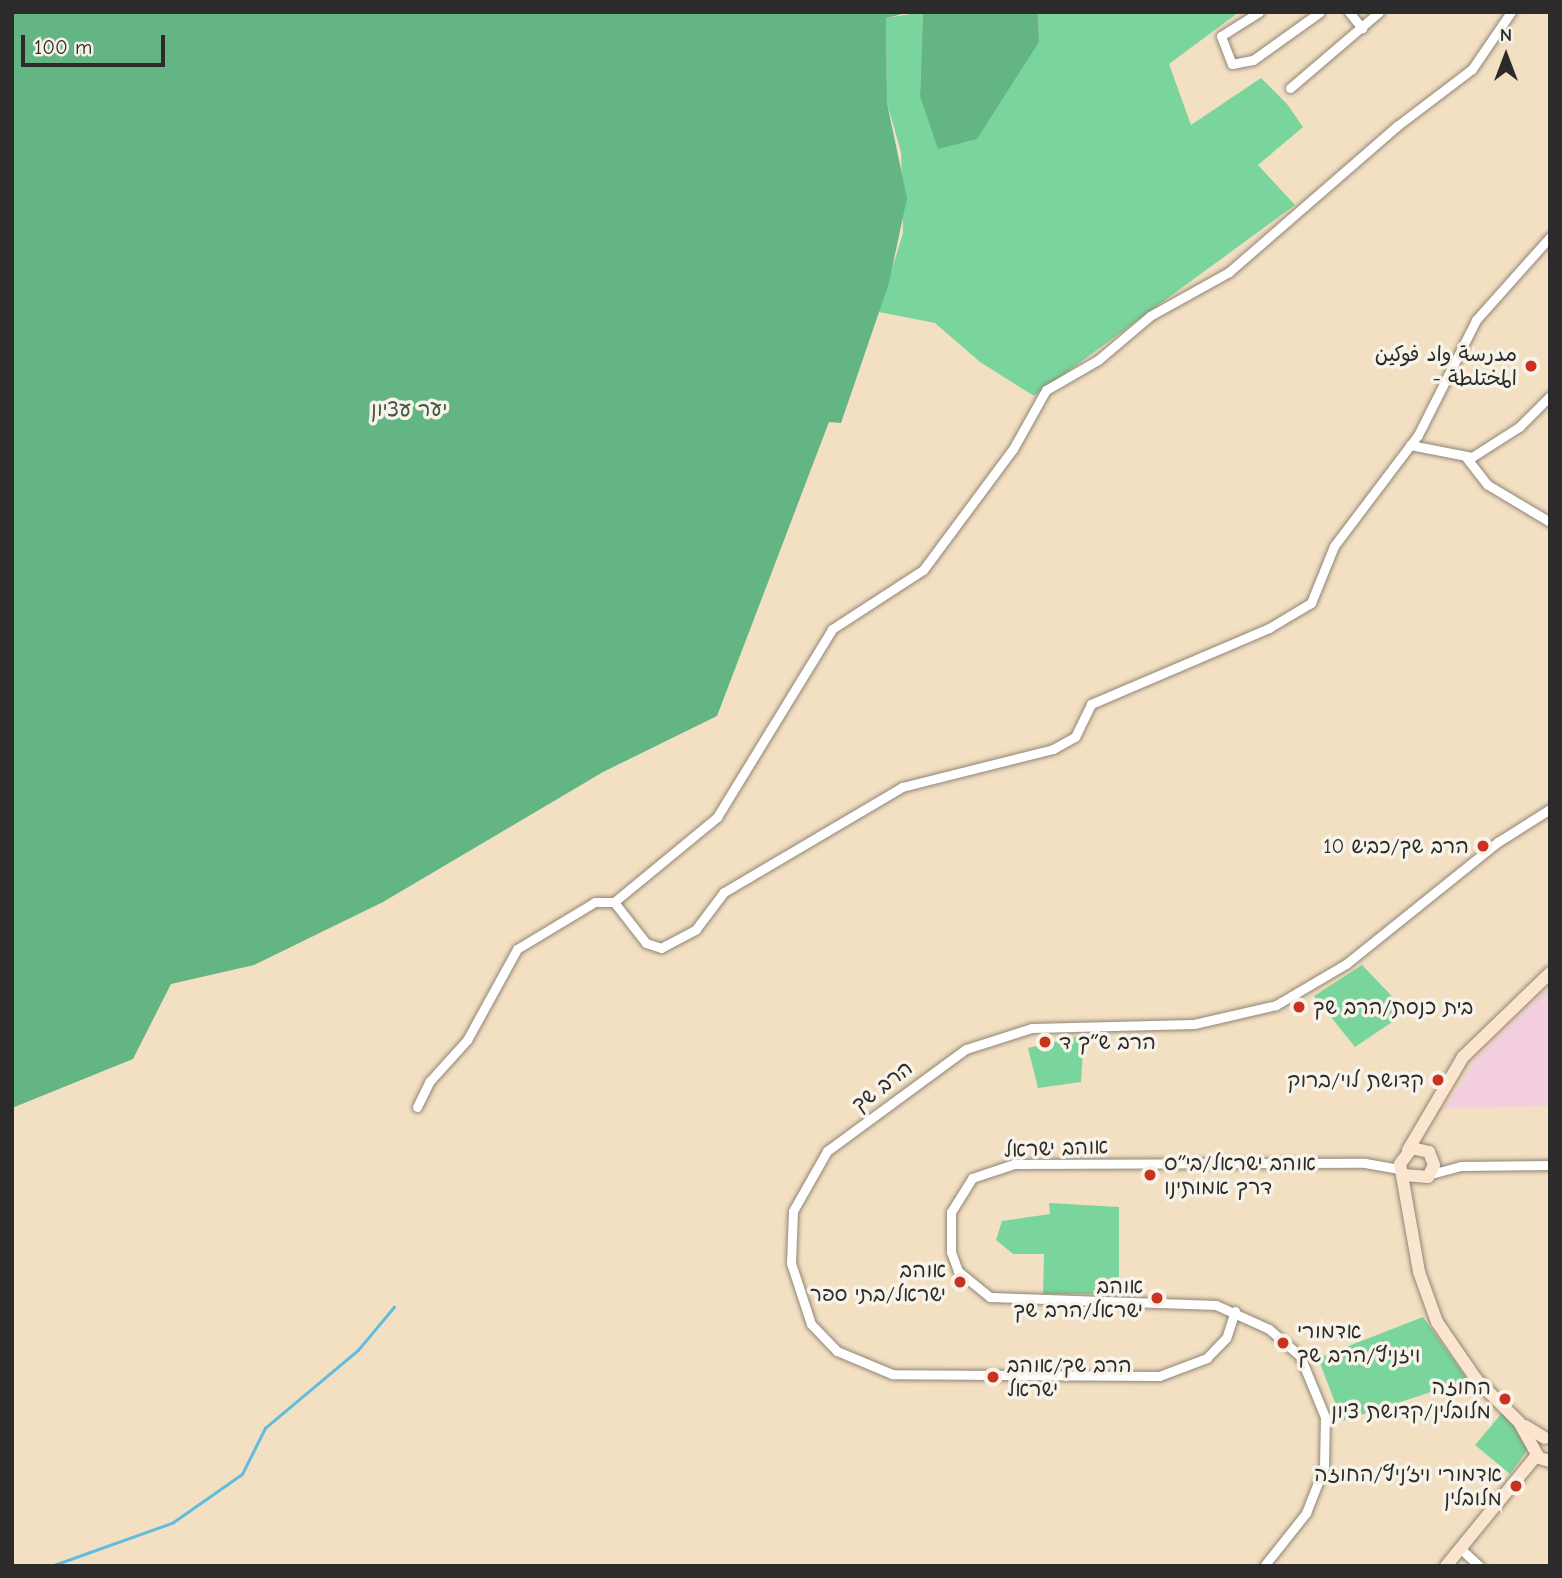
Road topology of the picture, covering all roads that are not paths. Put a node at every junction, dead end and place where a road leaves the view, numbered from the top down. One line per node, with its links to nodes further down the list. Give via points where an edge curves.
1 (1259, 12): 2 (street, via 1221,36 1232,64 1253,60)
2 (1320, 12)
3 (1349, 12): 6 (street)
4 (1380, 12): 6 (street)
5 (1511, 12): 14 (street, via 1472,69 1397,126 1229,272 1150,316 1098,359 1046,390 1013,449 923,570 832,629 717,817)
6 (1362, 28): 7 (street)
7 (1290, 88)
8 (1550, 237): 10 (street, via 1476,320)
9 (1550, 396): 11 (street, via 1519,427)
10 (1410, 445): 11 (street); 14 (street, via 1334,546 1311,603 1269,628 1091,704 1075,737 1053,749 902,787 724,892 696,929 661,948 646,943)
11 (1465, 456): 12 (street, via 1488,485)
12 (1550, 522)
13 (1550, 809): 26 (street, הרב שך, via 1498,842 1346,964 1276,1005 1194,1024 1032,1028 966,1049 837,1142 810,1172 793,1211 793,1275 811,1324 837,1351 892,1374 1159,1376 1207,1358 1226,1338)
14 (614, 902): 16 (street, via 595,902 517,949 467,1040 429,1082)
15 (1550, 973): 17 (street, via 1486,1031)
16 (417, 1107)
17 (1433, 1107): 18 (street); 19 (street)
18 (1406, 1152): 19 (street); 20 (street, אוהב ישראל); 23 (street)
19 (1429, 1153): 22 (street); 24 (street)
20 (1365, 1163): 23 (street, אוהב ישראל); 26 (street, אוהב ישראל, via 1014,1164 972,1178 951,1212 951,1252 958,1271 990,1297 1181,1301)
21 (1550, 1165): 22 (street)
22 (1461, 1166): 24 (street)
23 (1402, 1172): 24 (street); 25 (street)
24 (1428, 1177): 25 (street)
25 (1412, 1215): 27 (street, via 1419,1272 1437,1322 1476,1379)
26 (1235, 1311): 29 (street, via 1300,1356 1315,1382 1327,1435 1316,1495)
27 (1544, 1450): 28 (street)
28 (1461, 1549): 30 (street); 31 (street)
29 (1264, 1566)
30 (1446, 1566)
31 (1479, 1566)

